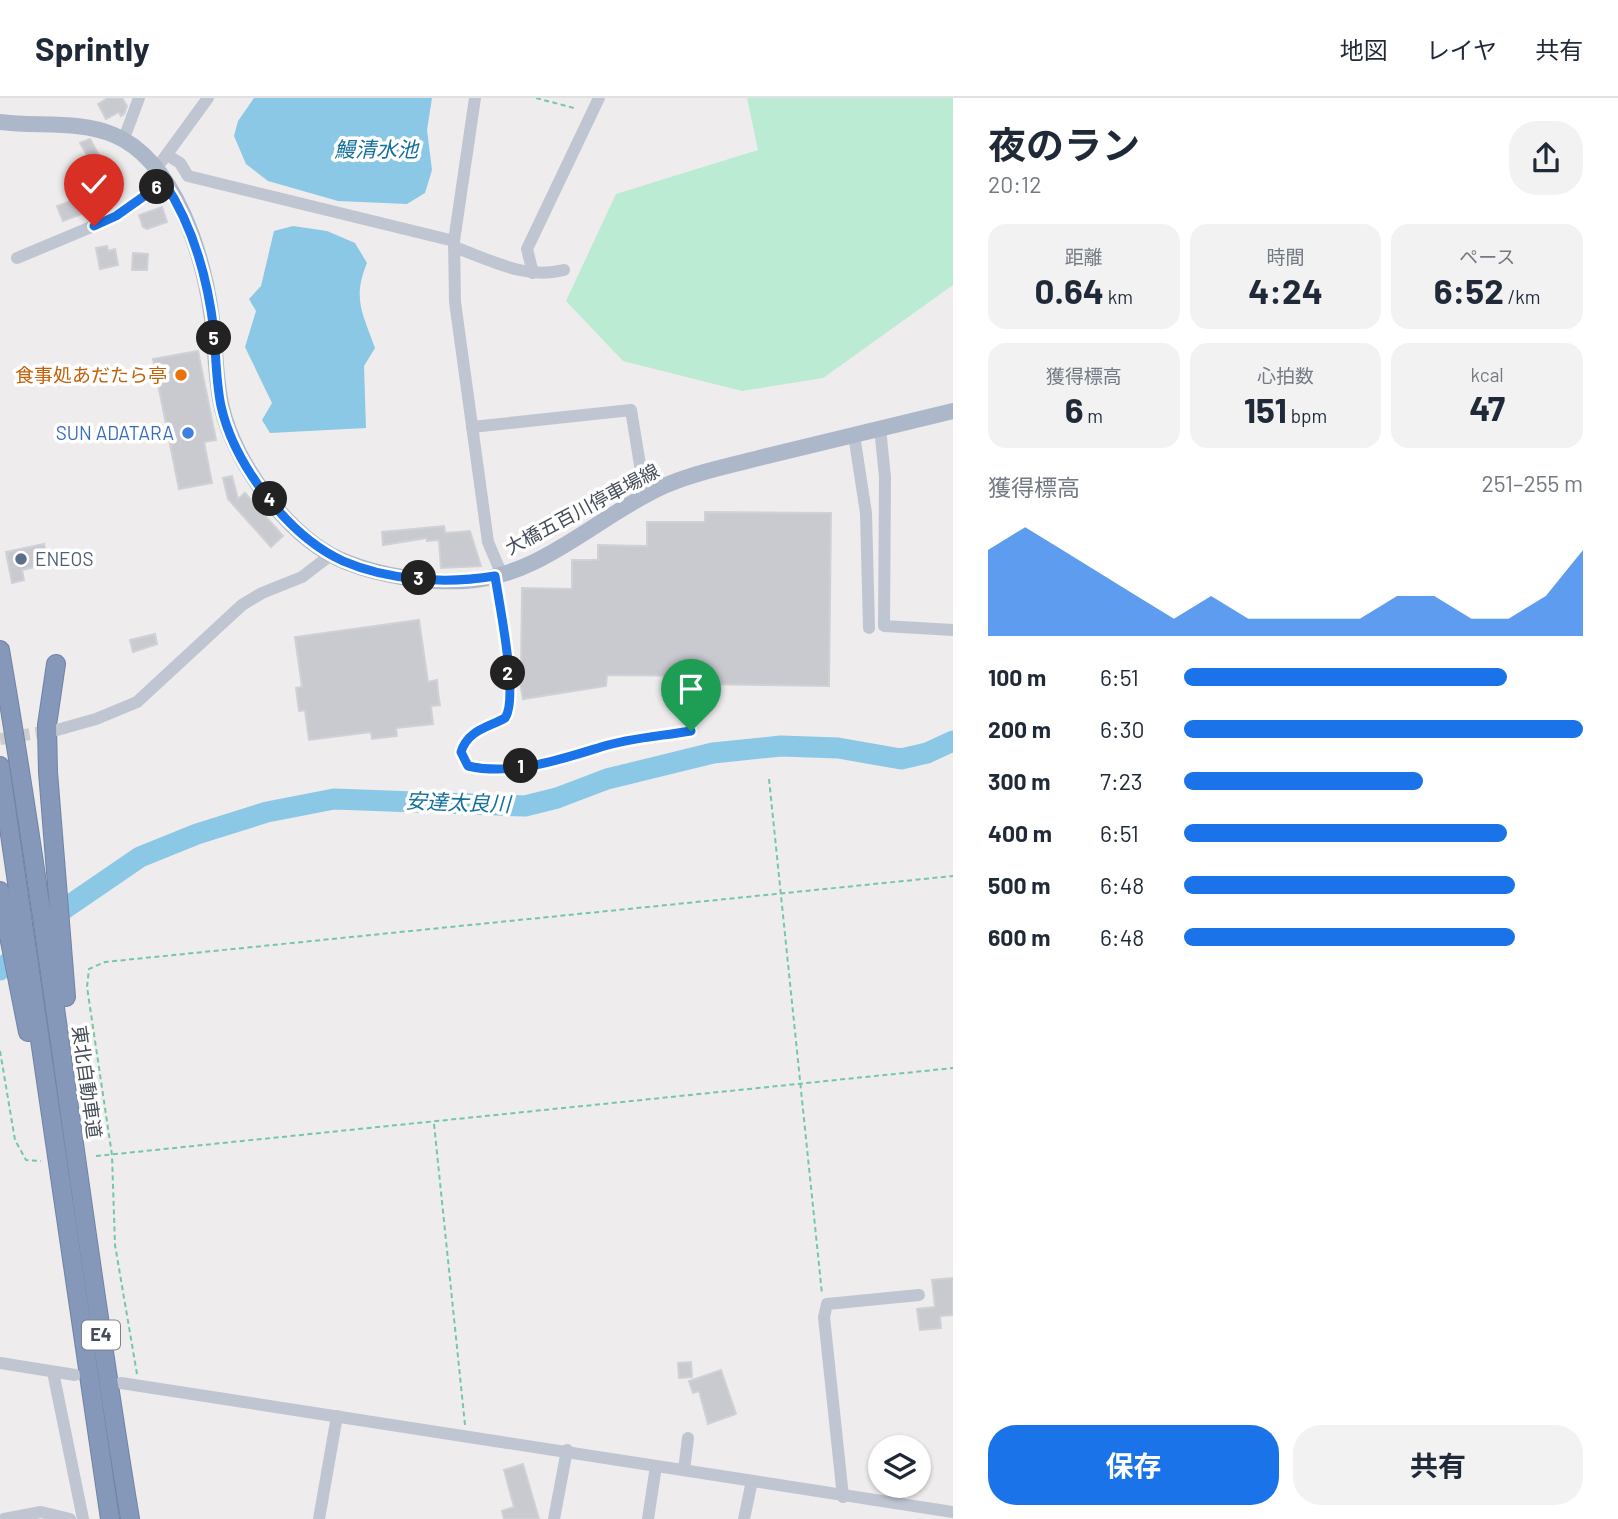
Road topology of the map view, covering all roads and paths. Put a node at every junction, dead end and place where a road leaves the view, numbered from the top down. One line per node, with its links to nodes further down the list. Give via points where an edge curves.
1 (139, 98): 8 (street)
2 (208, 98): 9 (street)
3 (475, 98): 11 (street)
4 (536, 98): 6 (path)
5 (599, 98): 14 (street, via 527,249)
6 (574, 108)
7 (0, 122): 8 (main road, 大橋五百川停車場線, via 91,129)
8 (123, 141): 10 (main road, 大橋五百川停車場線)
9 (167, 155): 10 (street); 11 (street, via 180,163 188,176)
10 (160, 175): 12 (street, via 116,216); 20 (main road, 大橋五百川停車場線, via 194,240 212,316 221,407 241,460 285,515)
11 (454, 244): 14 (street, via 517,271); 16 (street, via 455,302)
12 (17, 258)
13 (564, 270): 14 (street)
14 (533, 273)
15 (953, 411): 17 (main road, 大橋五百川停車場線)
16 (472, 427): 19 (street, via 631,410); 21 (street, via 488,542)
17 (880, 428): 18 (main road, 大橋五百川停車場線); 23 (street, via 885,477 884,626)
18 (854, 435): 19 (main road, 大橋五百川停車場線, via 706,472); 22 (street, via 866,513)
19 (648, 495): 21 (main road, 大橋五百川停車場線, via 553,552)
20 (332, 554): 21 (main road, 大橋五百川停車場線, via 355,565 433,580); 26 (street, via 302,578 242,605 137,702)
21 (499, 576): 27 (street, via 511,704 505,718 479,729 464,743 461,752 468,766 506,769)
22 (869, 628)
23 (953, 630)
24 (0, 650): 33 (highway)
25 (56, 664): 33 (highway, via 47,725)
26 (57, 730)
27 (691, 731)
28 (0, 766): 34 (highway, E4)
29 (769, 779): 32 (path)
30 (953, 876): 32 (path)
31 (0, 891): 34 (highway)
32 (780, 894): 37 (path); 39 (path, via 94,965 89,969 87,987)
33 (48, 895): 62 (highway, 東北自動車道 / E4, via 76,1151)
34 (14, 917): 41 (highway, E4)
35 (0, 1051): 41 (path, via 15,1140 26,1160)
36 (953, 1068): 37 (path)
37 (801, 1083): 38 (path); 43 (path, via 822,1297)
38 (434, 1122): 39 (path); 50 (path)
39 (112, 1155): 40 (path); 48 (path, via 115,1245)
40 (96, 1156)
41 (50, 1158): 61 (highway, E4)
42 (919, 1295): 43 (street)
43 (827, 1304): 56 (street, via 824,1317)
44 (0, 1363): 45 (street)
45 (52, 1372): 46 (street); 60 (street)
46 (75, 1375)
47 (121, 1383): 48 (street)
48 (139, 1385): 49 (street)
49 (337, 1416): 50 (street); 63 (street)
50 (467, 1436): 52 (street)
51 (688, 1438): 54 (street)
52 (567, 1450): 53 (street); 64 (street)
53 (656, 1466): 54 (street); 65 (street)
54 (684, 1470): 55 (street)
55 (752, 1481): 56 (street); 66 (street)
56 (843, 1497): 57 (street)
57 (953, 1513)
58 (5, 1519): 59 (street, via 41,1512)
59 (70, 1519)
60 (83, 1519)
61 (110, 1519)
62 (130, 1519)
63 (319, 1519)
64 (554, 1519)
65 (648, 1519)
66 (744, 1519)

